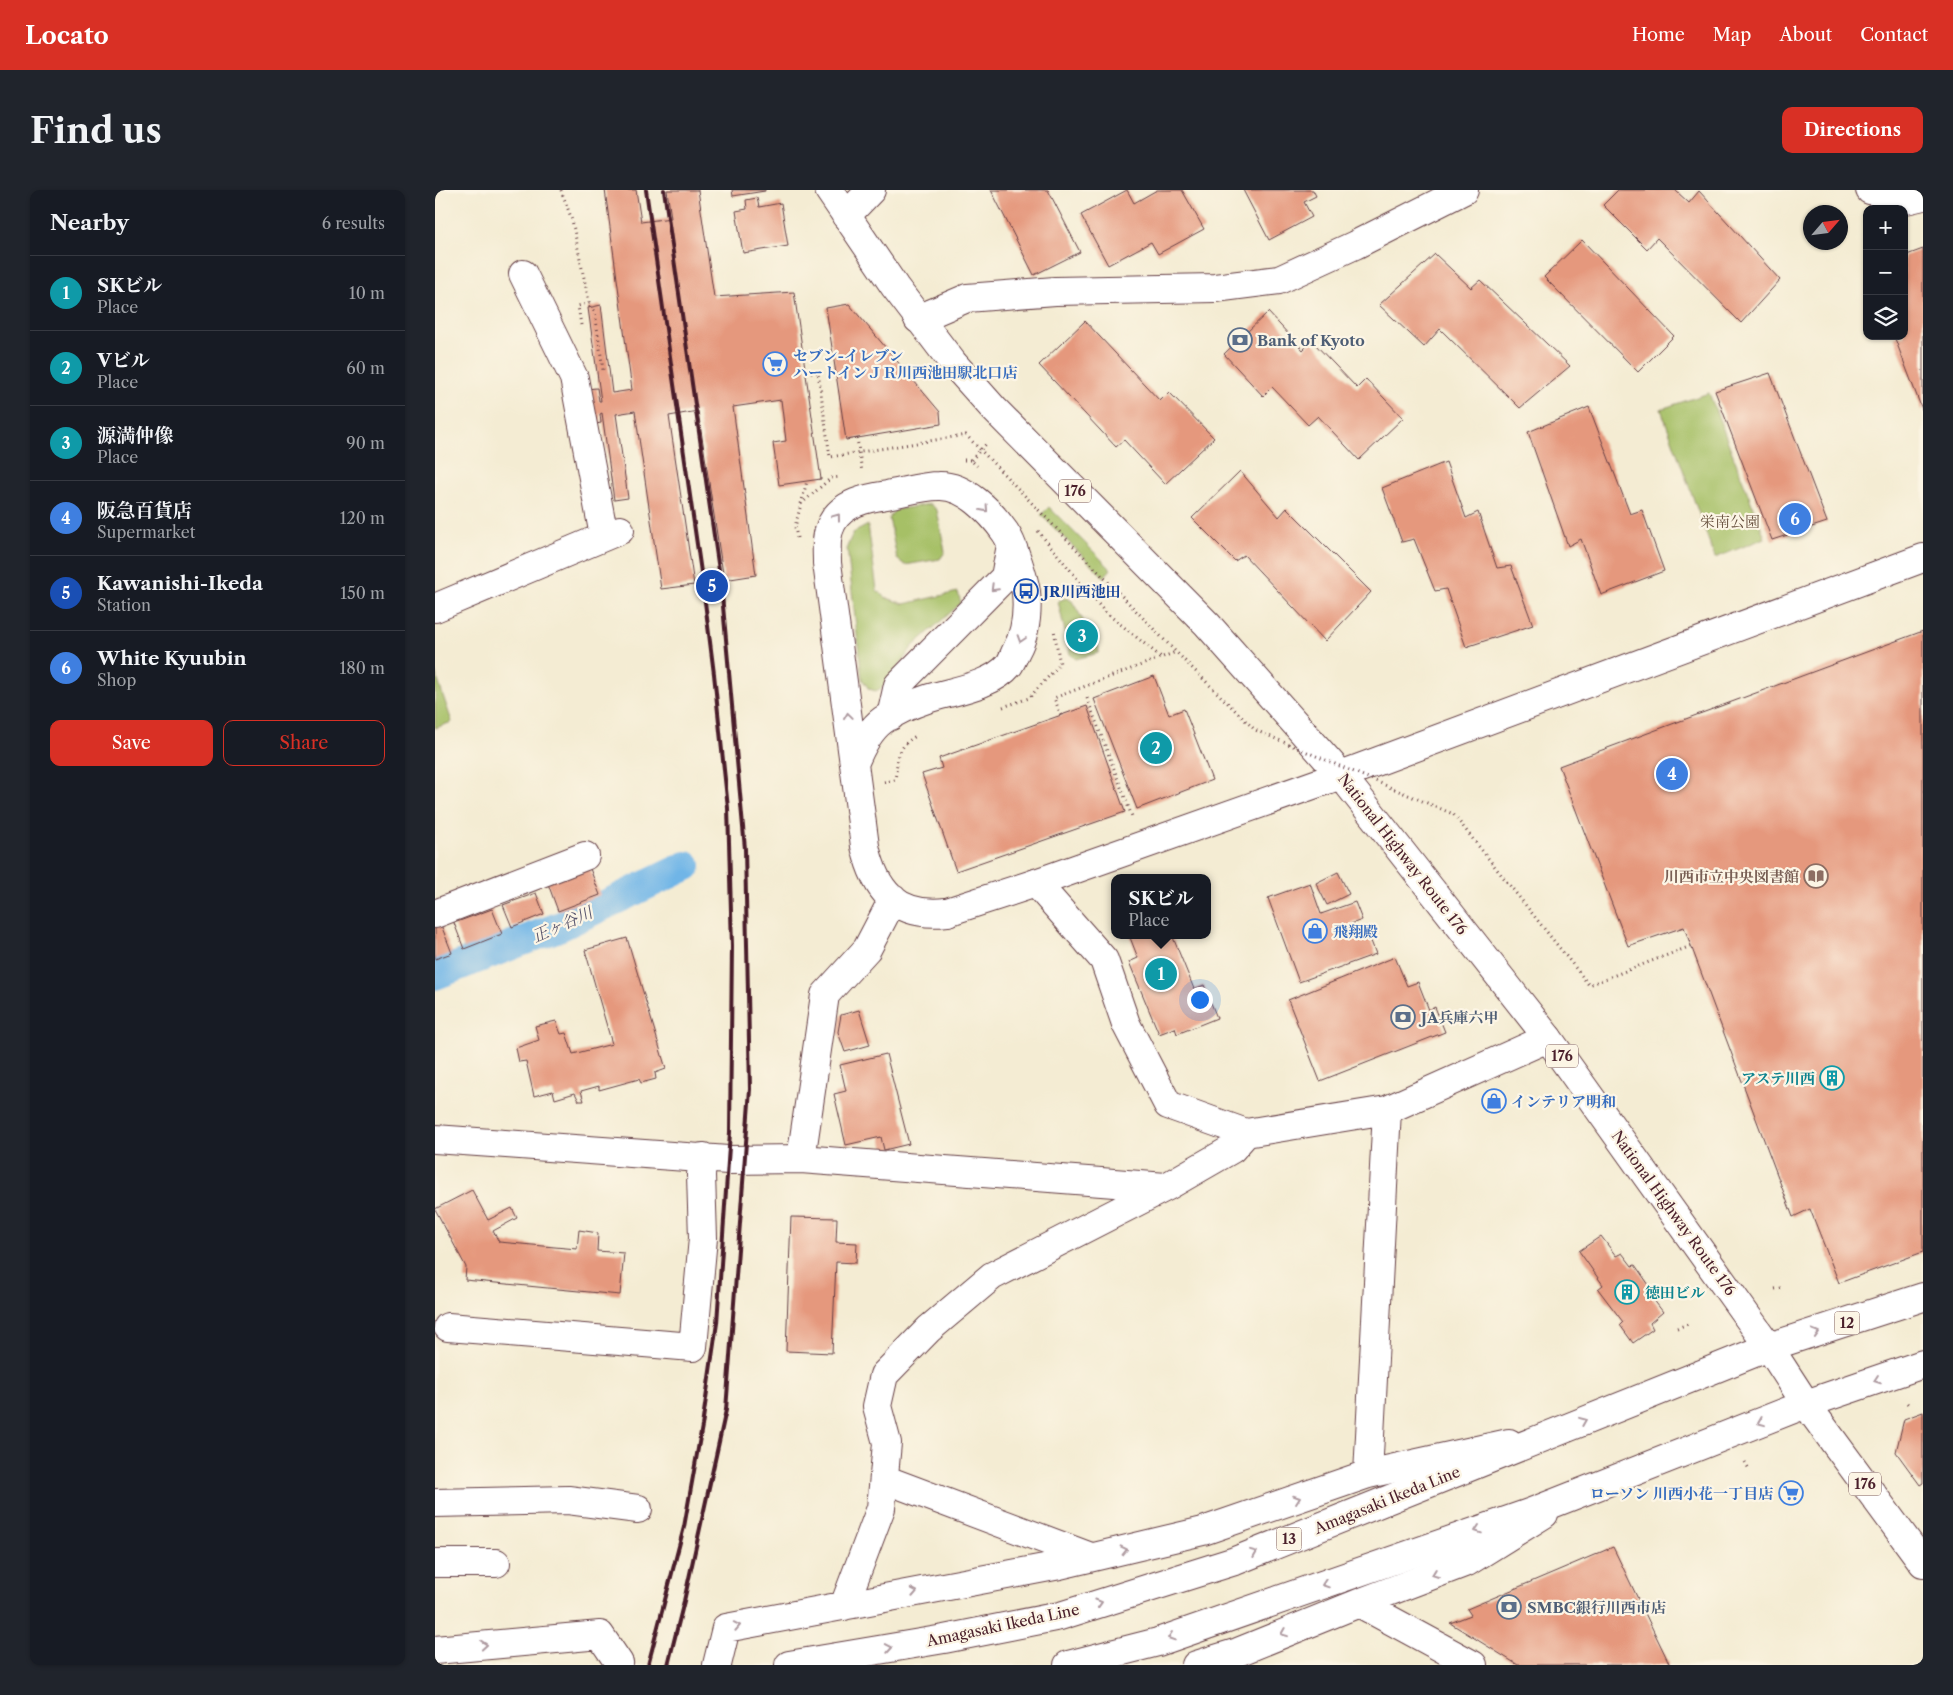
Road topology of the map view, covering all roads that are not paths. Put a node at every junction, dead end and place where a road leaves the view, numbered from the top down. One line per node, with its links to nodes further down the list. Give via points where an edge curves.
1 (829, 190): 6 (main road, National Highway Route 176 / 176)
2 (871, 190): 6 (main road)
3 (1464, 190): 8 (main road, via 1279,280 1215,288 1055,291 967,298)
4 (1870, 190): 5 (main road, via 1906,200)
5 (1923, 196)
6 (845, 216): 8 (main road, National Highway Route 176 / 176)
7 (523, 274): 11 (main road, via 574,378 613,533)
8 (918, 319): 14 (main road, National Highway Route 176 / 176, via 994,409 1207,624)
9 (1011, 544): 12 (main road, one-way to 12, via 1005,577 898,685); 12 (main road, one-way to 12, via 1025,591 1026,622 1021,643 1009,665 990,679); 13 (main road, one-way to 9, via 827,563 826,537 832,522 842,510 870,498 940,486 958,490 978,502 1005,532)
10 (1923, 558): 14 (main road)
11 (435, 608)
12 (891, 716): 13 (main road, via 881,721 868,736)
13 (854, 764): 17 (main road, via 869,864 877,882)
14 (1341, 775): 16 (main road); 19 (main road, National Highway Route 176 / 176)
15 (585, 856): 18 (main road)
16 (1036, 883): 17 (main road, via 947,912 930,914 909,909); 21 (main road, via 1104,960 1126,1024 1168,1105)
17 (893, 899): 24 (main road, via 867,949 825,995)
18 (435, 914)
19 (1548, 1038): 20 (main road); 28 (main road, National Highway Route 176 / 176)
20 (1387, 1110): 21 (main road); 32 (main road)
21 (1246, 1133): 25 (main road, via 1232,1149)
22 (435, 1139): 23 (main road)
23 (703, 1157): 24 (main road, via 754,1161); 27 (main road, via 703,1238 693,1347)
24 (801, 1159): 25 (main road)
25 (1166, 1187): 33 (main road, via 992,1276 929,1328 884,1375 877,1406 887,1443)
26 (1923, 1297): 28 (main road, 12, one-way to 26)
27 (448, 1327)
28 (1769, 1347): 30 (main road, National Highway Route 176 / 176); 31 (main road, Amagasaki Ikeda Line / 13, one-way to 28)
29 (1923, 1364): 30 (main road, one-way to 30)
30 (1806, 1404): 34 (main road, one-way to 34); 40 (main road, National Highway Route 176 / 176)
31 (1551, 1434): 32 (main road); 46 (main road, Amagasaki Ikeda Line / 13, one-way to 31, via 1060,1616 1235,1561)
32 (1368, 1474): 37 (main road, one-way to 32, via 1203,1531)
33 (884, 1478): 37 (main road); 42 (main road, via 881,1508)
34 (1568, 1498): 41 (main road, one-way to 41, via 1467,1562); 47 (main road, one-way to 47, via 1158,1642)
35 (435, 1503): 36 (main road, via 568,1500)
36 (638, 1509)
37 (1091, 1557): 42 (main road, one-way to 37)
38 (435, 1563): 39 (main road)
39 (496, 1563)
40 (1923, 1563)
41 (1359, 1603): 48 (main road, one-way to 48, via 1238,1652); 49 (main road)
42 (844, 1606): 45 (main road, one-way to 42, via 727,1628)
43 (435, 1650): 44 (main road, one-way to 44, via 600,1635)
44 (618, 1665)
45 (717, 1665)
46 (789, 1665)
47 (1068, 1665)
48 (1196, 1665)
49 (1473, 1665)

